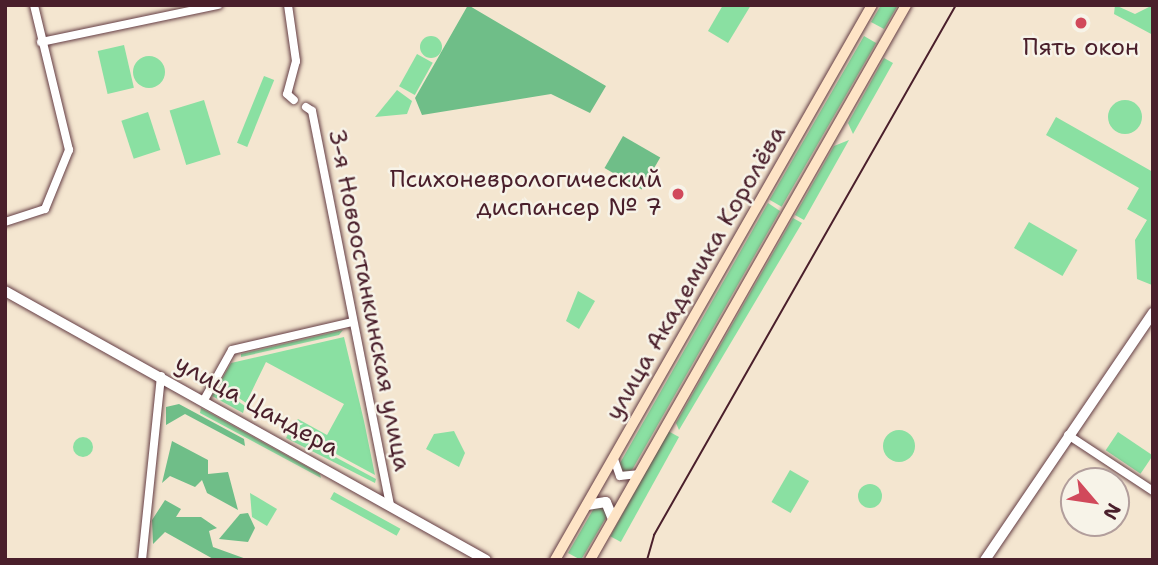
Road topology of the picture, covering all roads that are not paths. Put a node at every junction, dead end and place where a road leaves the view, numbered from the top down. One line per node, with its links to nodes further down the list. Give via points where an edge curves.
1 (34, 5): 6 (street)
2 (218, 5): 6 (street)
3 (288, 5): 7 (street, via 296,61 287,94)
4 (872, 5): 16 (main road, улица Академика Королёва)
5 (904, 7): 17 (main road, улица Академика Королёва)
6 (41, 42): 9 (street, via 69,150 45,209)
7 (294, 100)
8 (307, 108): 12 (street, 3-я Новоостанкинская улица)
9 (5, 222)
10 (5, 291): 13 (street, улица Цандера)
11 (1153, 313): 15 (street)
12 (352, 322): 14 (street, via 232,350); 19 (street, 3-я Новоостанкинская улица)
13 (161, 376): 14 (street, улица Цандера); 22 (street)
14 (204, 400): 19 (street, улица Цандера)
15 (1068, 435): 18 (street); 26 (street)
16 (614, 459): 17 (street, via 620,476); 20 (main road, улица Академика Королёва)
17 (639, 472): 21 (main road, улица Академика Королёва)
18 (1153, 491)
19 (390, 505): 23 (street, улица Цандера)
20 (587, 505): 21 (street, via 606,502); 24 (main road, улица Академика Королёва)
21 (613, 519): 25 (main road, улица Академика Королёва)
22 (142, 560)
23 (486, 560)
24 (555, 560)
25 (590, 560)
26 (985, 560)

